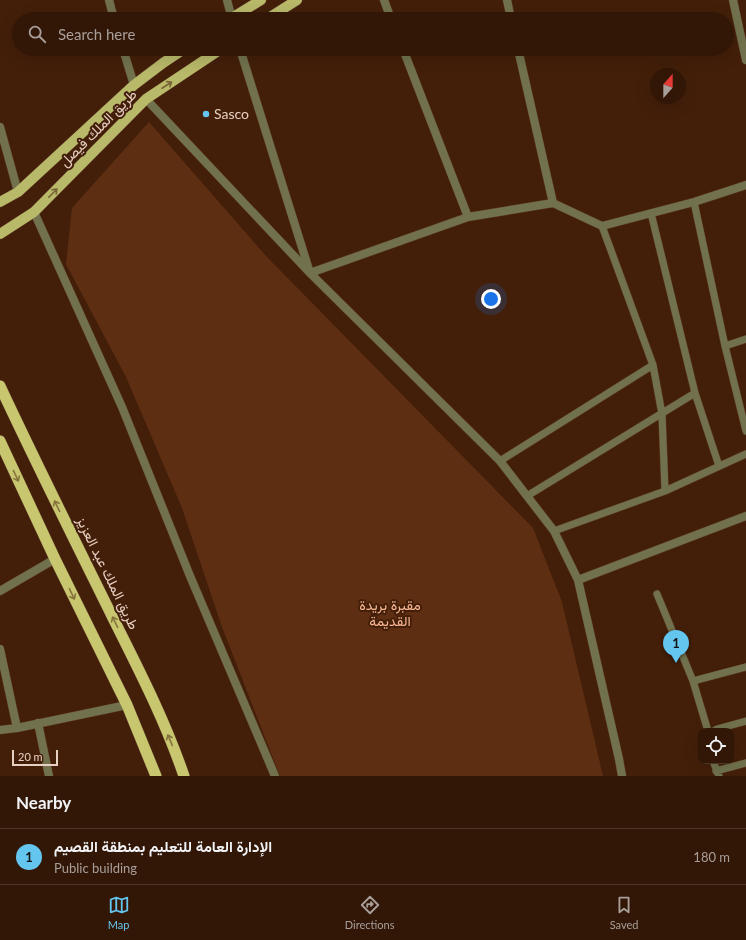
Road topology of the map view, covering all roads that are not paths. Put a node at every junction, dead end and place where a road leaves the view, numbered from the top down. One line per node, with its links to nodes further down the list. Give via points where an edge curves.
1 (109, 0): 8 (street)
2 (227, 0): 9 (street)
3 (261, 0): 10 (main road)
4 (297, 0): 11 (main road)
5 (384, 0): 12 (street)
6 (507, 0): 13 (street)
7 (733, 0): 20 (street)
8 (112, 12)
9 (230, 12)
10 (242, 12)
11 (278, 12)
12 (388, 12)
13 (510, 12)
14 (125, 56): 21 (street)
15 (174, 56): 21 (main road, طريق الملك فيصل)
16 (210, 56): 22 (main road, طريق الملك فيصل, one-way to 16)
17 (242, 56): 34 (street)
18 (406, 56): 31 (street)
19 (520, 56): 28 (street)
20 (746, 60)
21 (134, 85): 25 (main road, طريق الملك فيصل)
22 (146, 99): 29 (main road, طريق الملك فيصل, one-way to 22); 34 (street)
23 (0, 126): 25 (street)
24 (746, 185): 27 (street)
25 (18, 192): 26 (main road, طريق الملك فيصل)
26 (0, 202)
27 (694, 202): 30 (street); 36 (lane)
28 (553, 203): 31 (street); 32 (street)
29 (34, 212): 33 (main road, طريق الملك فيصل); 69 (street, via 122,407)
30 (651, 213): 32 (street); 39 (lane)
31 (468, 217): 34 (street)
32 (602, 226): 37 (lane)
33 (0, 234)
34 (310, 272): 44 (street)
35 (746, 339): 36 (lane)
36 (725, 346): 41 (lane)
37 (653, 365): 40 (lane); 44 (lane)
38 (0, 386): 68 (highway, طريق الملك عبد العزيز, one-way to 38, via 156,706)
39 (695, 393): 40 (lane); 45 (lane)
40 (662, 414): 46 (lane); 47 (lane)
41 (746, 431)
42 (0, 441): 50 (highway, one-way to 50)
43 (746, 454): 45 (lane)
44 (500, 461): 47 (street)
45 (719, 466): 46 (lane)
46 (665, 491): 49 (lane)
47 (527, 496): 49 (street)
48 (746, 516): 51 (street)
49 (554, 531): 51 (street)
50 (55, 559): 52 (street); 57 (highway, one-way to 57)
51 (578, 580): 70 (street)
52 (0, 591)
53 (657, 594): 56 (lane)
54 (0, 648): 60 (street)
55 (746, 667): 56 (lane)
56 (693, 681): 61 (lane)
57 (127, 705): 59 (street); 67 (highway)
58 (746, 721): 62 (lane)
59 (38, 723): 60 (street); 66 (street)
60 (17, 728): 63 (street)
61 (707, 728)
62 (721, 728)
63 (0, 730)
64 (746, 763): 65 (lane)
65 (718, 773)
66 (49, 776)
67 (156, 776)
68 (184, 776)
69 (275, 776)
70 (622, 776)

